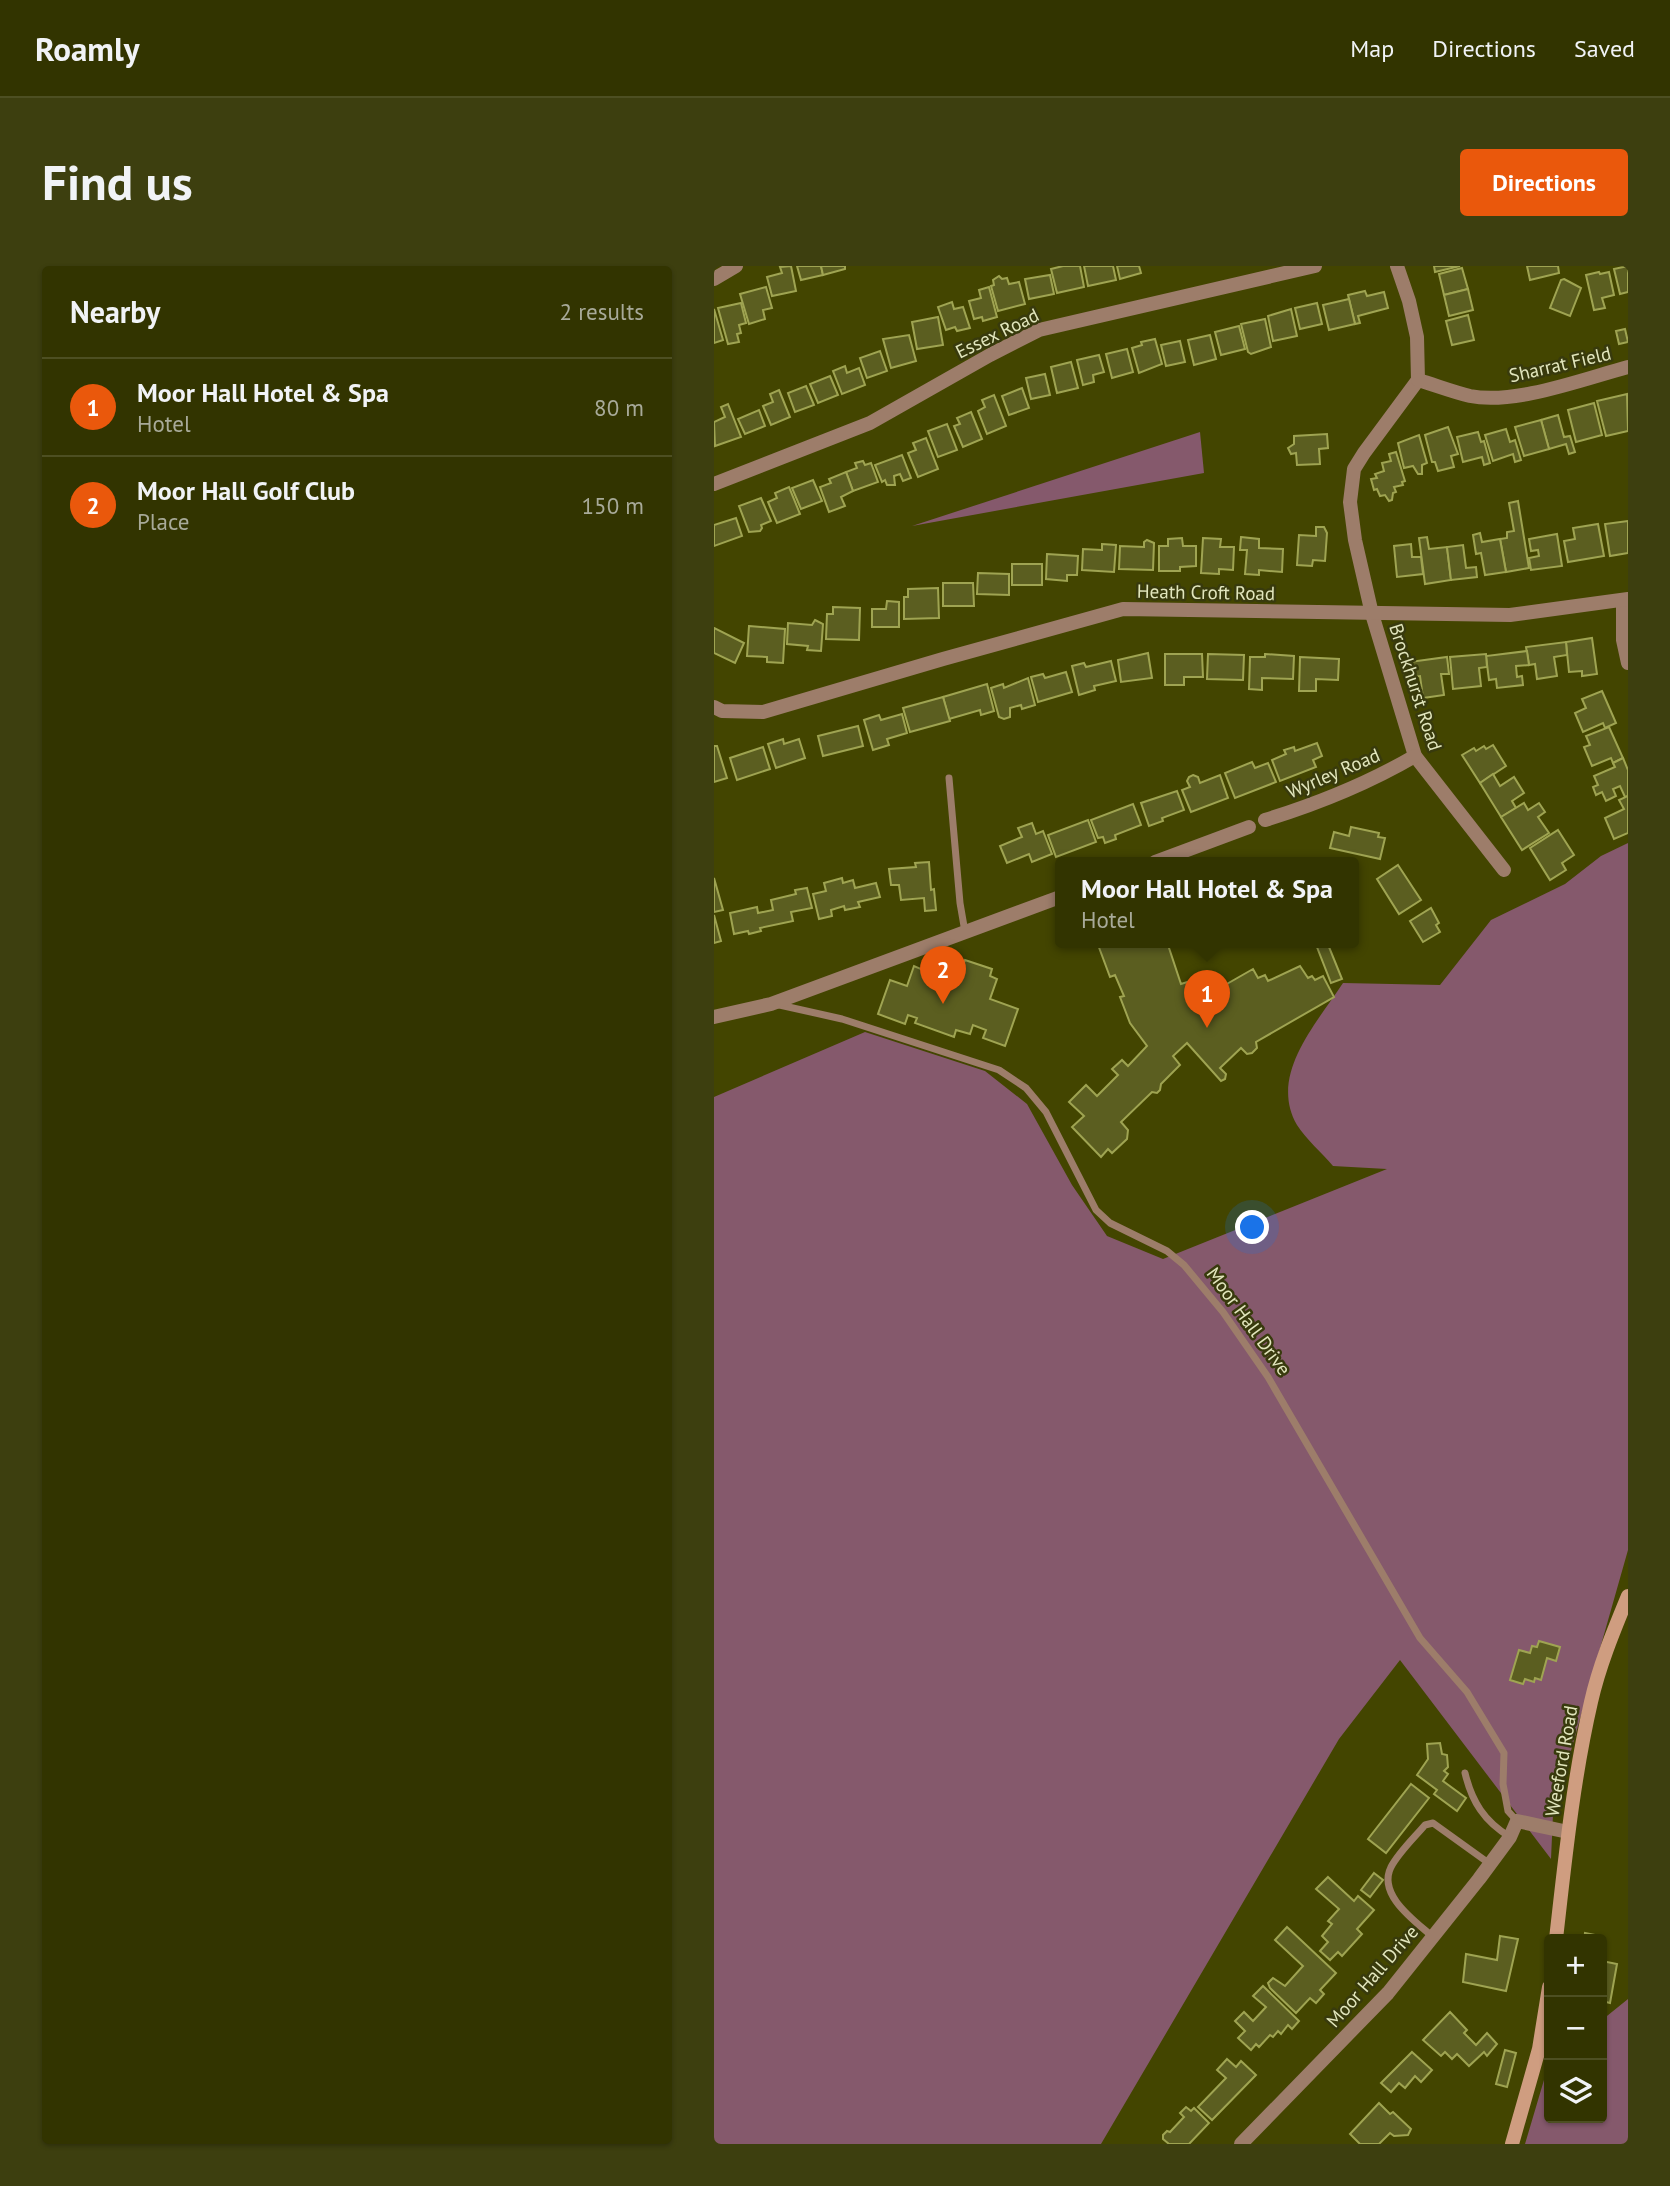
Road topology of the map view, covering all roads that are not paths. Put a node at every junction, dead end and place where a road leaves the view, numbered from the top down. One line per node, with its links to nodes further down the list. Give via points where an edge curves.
1 (736, 266): 4 (street)
2 (1315, 266): 7 (street, Essex Road, via 1039,330 870,423)
3 (1397, 266): 6 (street, via 1417,337)
4 (714, 279)
5 (1628, 367): 6 (street, Sharrat Field, via 1516,396 1471,396)
6 (1418, 380): 9 (street, Brockhurst Road, via 1364,453 1351,485 1355,540)
7 (714, 484)
8 (1626, 599): 9 (street, Heath Croft Road, via 1510,615); 10 (street, via 1623,640)
9 (1372, 614): 11 (street, Heath Croft Road, via 1123,610 763,712); 12 (street, Brockhurst Road)
10 (1628, 663)
11 (714, 707)
12 (1415, 756): 14 (street, Wyrley Road, via 1349,790); 17 (street, Brockhurst Road)
13 (949, 778): 19 (lane)
14 (1265, 820)
15 (1250, 827): 16 (street)
16 (1168, 857)
17 (1504, 870)
18 (1055, 899): 19 (street)
19 (965, 932): 20 (street)
20 (771, 1003): 21 (street, Moor Hall Drive); 24 (lane, Moor Hall Drive, via 842,1019 999,1070 1026,1088 1046,1112 1096,1210 1110,1223 1167,1251 1184,1265 1268,1377 1420,1638 1467,1692 1504,1754 1508,1811)
21 (714, 1017)
22 (1628, 1596): 25 (street, Weeford Road, via 1591,1700)
23 (1465, 1773): 26 (lane, via 1480,1812)
24 (1517, 1821): 25 (street); 26 (street, Moor Hall Drive)
25 (1568, 1832): 28 (street, Weeford Road)
26 (1510, 1837): 27 (street, Moor Hall Drive)
27 (1490, 1864): 29 (street, Moor Hall Drive); 29 (lane, via 1433,1823 1425,1825 1395,1861 1388,1884 1396,1902)
28 (1557, 1934)
29 (1433, 1937): 31 (street, Moor Hall Drive, via 1388,1993)
30 (1547, 1997): 32 (street, via 1539,2049)
31 (1241, 2144)
32 (1512, 2144)

